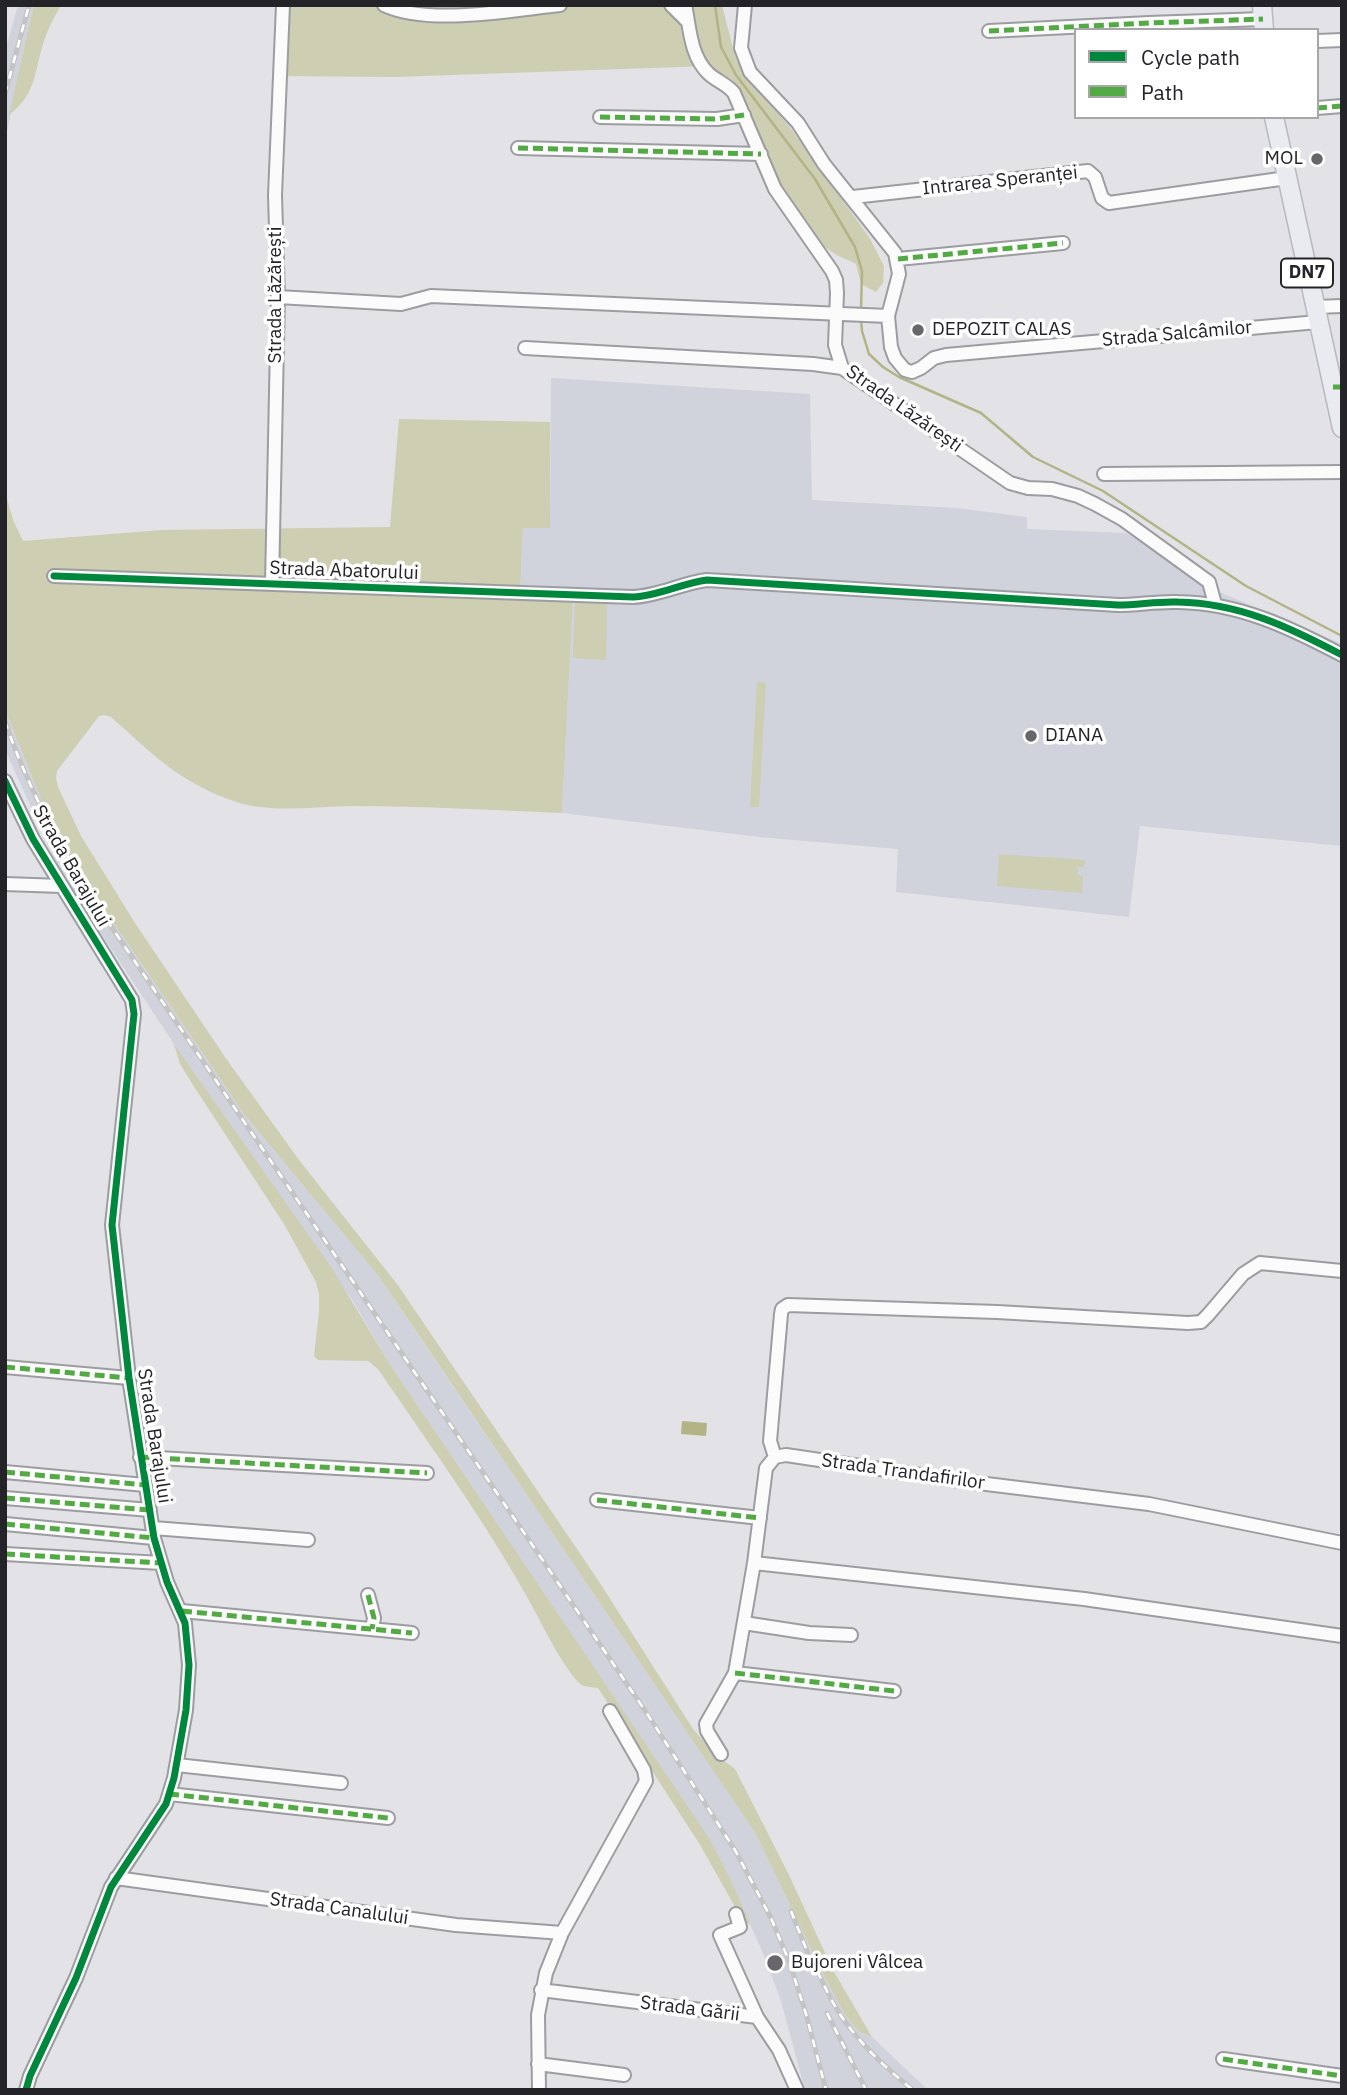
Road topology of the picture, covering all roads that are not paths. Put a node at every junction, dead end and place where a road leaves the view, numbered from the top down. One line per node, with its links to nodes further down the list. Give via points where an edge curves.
1 (384, 5): 2 (street, via 406,13 437,15)
2 (560, 5)
3 (671, 5): 8 (street, Strada Lăzărești)
4 (685, 5): 8 (street, Strada Lăzărești)
5 (745, 5): 20 (street, via 741,48 750,72 798,124)
6 (284, 6): 23 (street, Strada Lăzărești, via 275,195)
7 (1263, 18): 9 (street)
8 (688, 23): 14 (street, Strada Lăzărești, via 700,62 729,87)
9 (989, 31)
10 (1342, 40): 11 (street)
11 (1319, 41)
12 (1342, 106): 13 (street)
13 (1319, 108)
14 (744, 115): 15 (street, via 718,119); 18 (street, Strada Lăzărești)
15 (600, 117)
16 (1274, 119): 19 (highway, DN7)
17 (518, 148): 18 (street)
18 (761, 154): 26 (street, Strada Lăzărești, via 784,205 832,271)
19 (1287, 178): 20 (street, Intrarea Speranței, via 1110,203 1102,198 1096,177 1088,171); 25 (highway, DN7)
20 (853, 197): 22 (street)
21 (1063, 243): 22 (street)
22 (898, 259): 27 (street, via 899,274)
23 (278, 297): 26 (street, via 401,304 431,296); 35 (street, Strada Lăzărești)
24 (1342, 306): 25 (street)
25 (1316, 314): 27 (street, Strada Salcâmilor, via 946,355 912,372 895,358); 30 (highway, DN7)
26 (837, 315): 27 (street); 29 (street, Strada Lăzărești, via 835,345)
27 (888, 316)
28 (525, 348): 29 (street)
29 (842, 368): 36 (street, Strada Lăzărești, via 1010,483 1078,496 1122,519 1209,582)
30 (1337, 387): 31 (highway, DN7)
31 (1342, 429)
32 (1342, 472): 33 (street)
33 (1104, 474)
34 (54, 576): 35 (street, Strada Abatorului)
35 (272, 584): 36 (street, Strada Abatorului, via 633,597 707,580 1118,605)
36 (1215, 604): 37 (street, Strada Abatorului, via 1265,618)
37 (1342, 655)
38 (5, 781): 40 (street, Strada Barajului)
39 (5, 884): 40 (street)
40 (61, 886): 43 (street, Strada Barajului, via 132,1000 134,1014 112,1225)
41 (1342, 1270): 45 (street, via 1260,1263 1243,1274 1201,1322 1188,1323 788,1305 781,1314 771,1441)
42 (5, 1367): 43 (street)
43 (129, 1378): 44 (street, Strada Barajului)
44 (140, 1457): 47 (street); 48 (street, Strada Barajului)
45 (775, 1457): 52 (street, via 766,1468); 56 (street, Strada Trandafirilor, via 1149,1504)
46 (5, 1472): 48 (street)
47 (427, 1473)
48 (145, 1485): 51 (street, Strada Barajului)
49 (5, 1498): 51 (street)
50 (597, 1500): 52 (street)
51 (149, 1510): 54 (street, Strada Barajului)
52 (760, 1518): 59 (street)
53 (5, 1524): 54 (street)
54 (154, 1533): 55 (street); 58 (street, Strada Barajului)
55 (308, 1539)
56 (1342, 1543)
57 (5, 1554): 58 (street)
58 (160, 1563): 61 (street, Strada Barajului)
59 (754, 1563): 62 (street); 66 (street, via 1084,1599)
60 (368, 1595): 63 (street)
61 (181, 1611): 63 (street); 71 (street, Strada Barajului, via 189,1665)
62 (744, 1623): 65 (street); 67 (street)
63 (372, 1629): 64 (street)
64 (412, 1633)
65 (851, 1635)
66 (1342, 1636)
67 (735, 1673): 68 (street); 70 (street, via 706,1724)
68 (894, 1691)
69 (610, 1712): 77 (street, via 646,1781)
70 (721, 1754)
71 (177, 1765): 72 (street); 73 (street, Strada Barajului)
72 (341, 1783)
73 (169, 1794): 74 (street); 75 (street, Strada Barajului)
74 (388, 1818)
75 (116, 1878): 77 (street, Strada Canalului, via 456,1925); 84 (street, Strada Barajului)
76 (736, 1914): 79 (street, via 740,1927 720,1935)
77 (562, 1933): 78 (street)
78 (541, 1990): 79 (street, Strada Gării); 81 (street)
79 (757, 2017): 86 (street, Strada Gării)
80 (1223, 2059): 83 (street)
81 (538, 2064): 82 (street); 85 (street)
82 (624, 2075)
83 (1342, 2076)
84 (26, 2090)
85 (539, 2090)
86 (797, 2090)

